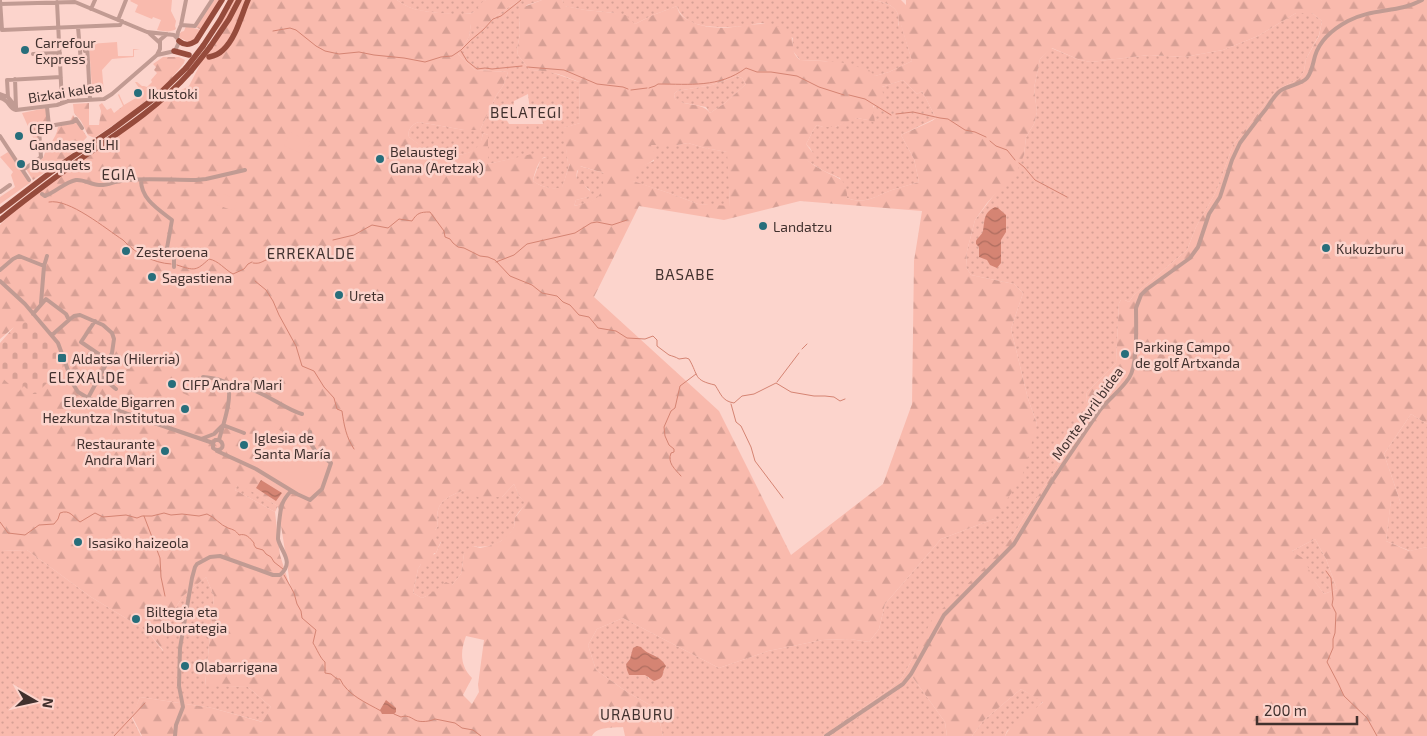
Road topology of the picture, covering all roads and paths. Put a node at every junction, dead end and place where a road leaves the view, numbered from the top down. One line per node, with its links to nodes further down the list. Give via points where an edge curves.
1 (0, 0): 12 (street)
2 (95, 0): 13 (street)
3 (126, 0): 14 (street)
4 (186, 0): 16 (street)
5 (212, 0): 16 (street, via 195,26)
6 (222, 0): 20 (highway, via 193,44 186,45)
7 (231, 0): 33 (highway, bridge)
8 (239, 0): 33 (highway, bridge, via 210,47)
9 (248, 0): 31 (highway, via 224,50)
10 (1422, 0): 82 (street, Monte Avril bidea, via 1400,9 1364,14 1333,30 1319,46 1307,79 1276,95 1240,143 1193,254 1147,289 1138,301 1134,366 1128,380 1100,410 1014,544 944,616 908,679)
11 (57, 1): 12 (street); 13 (street, via 75,2); 17 (street)
12 (0, 4): 17 (street, via 2,30)
13 (91, 9): 14 (street)
14 (120, 21): 15 (street, via 120,26); 18 (street)
15 (78, 27): 17 (street); 21 (street)
16 (180, 27): 19 (street); 20 (street)
17 (58, 28): 26 (street)
18 (147, 32): 19 (street); 22 (street)
19 (170, 34): 20 (street); 22 (street, via 162,37)
20 (178, 40): 25 (street, via 179,46)
21 (79, 43): 24 (street); 32 (street, via 81,62)
22 (160, 44): 27 (street); 29 (street)
23 (87, 45): 32 (street)
24 (85, 51)
25 (174, 51): 27 (street, Bizkai kalea); 30 (highway)
26 (60, 52): 28 (street); 34 (street)
27 (167, 52): 29 (street, Bizkai kalea)
28 (33, 54)
29 (157, 55): 39 (street, Bizkai kalea, via 109,96)
30 (189, 55)
31 (209, 57)
32 (88, 62): 39 (street)
33 (189, 70): 54 (highway); 55 (highway, via 178,86 162,100)
34 (61, 77): 35 (street); 40 (street)
35 (15, 79): 37 (street, via 7,80); 41 (street)
36 (0, 94): 37 (street, Bizkai kalea)
37 (8, 97): 41 (street, Bizkai kalea)
38 (0, 98): 43 (street, Bizkai kalea, via 14,110)
39 (90, 100): 40 (street, Bizkai kalea)
40 (62, 103): 42 (street, Bizkai kalea)
41 (16, 106): 43 (street, Bizkai kalea)
42 (47, 107): 43 (street, Bizkai kalea); 44 (street)
43 (20, 110)
44 (49, 126): 45 (street, via 76,119); 47 (street, via 39,130 41,157)
45 (82, 128)
46 (0, 136): 47 (street)
47 (23, 170): 49 (street)
48 (245, 170): 50 (street, via 206,179)
49 (30, 180)
50 (141, 180): 53 (street, via 118,180 96,185 77,180 52,194); 58 (street, via 148,201 172,220 167,248 174,256)
51 (10, 185): 52 (street)
52 (0, 192)
53 (42, 194)
54 (0, 211)
55 (0, 220)
56 (47, 256): 57 (street)
57 (44, 266): 59 (street, via 19,256); 61 (street)
58 (174, 267)
59 (0, 270)
60 (0, 281): 62 (street)
61 (44, 297): 62 (street); 63 (street)
62 (33, 314): 65 (street)
63 (69, 320): 64 (street, via 80,315); 65 (street)
64 (95, 322): 66 (street, via 81,342); 67 (street, via 109,330 114,340 112,353)
65 (52, 335): 71 (street, via 61,347 62,359 75,388)
66 (104, 357)
67 (99, 375): 69 (street); 71 (street)
68 (203, 377): 70 (street, via 223,381)
69 (116, 389)
70 (229, 390): 72 (street, via 245,388); 73 (street)
71 (88, 398): 77 (street)
72 (302, 414)
73 (223, 425): 75 (street); 76 (street); 78 (street)
74 (310, 432): 80 (street, via 310,443 318,454 331,462 330,469 322,489 310,500)
75 (244, 433)
76 (214, 434): 77 (street); 78 (street)
77 (201, 439): 78 (street)
78 (216, 441): 79 (street, via 213,448); 79 (street, via 222,442 223,447)
79 (217, 451): 80 (street, via 256,469)
80 (291, 491): 81 (street, via 280,510 278,541 287,562 280,575 220,556 202,560 195,567 181,638 179,686 183,706)
81 (175, 736)
82 (826, 736)

